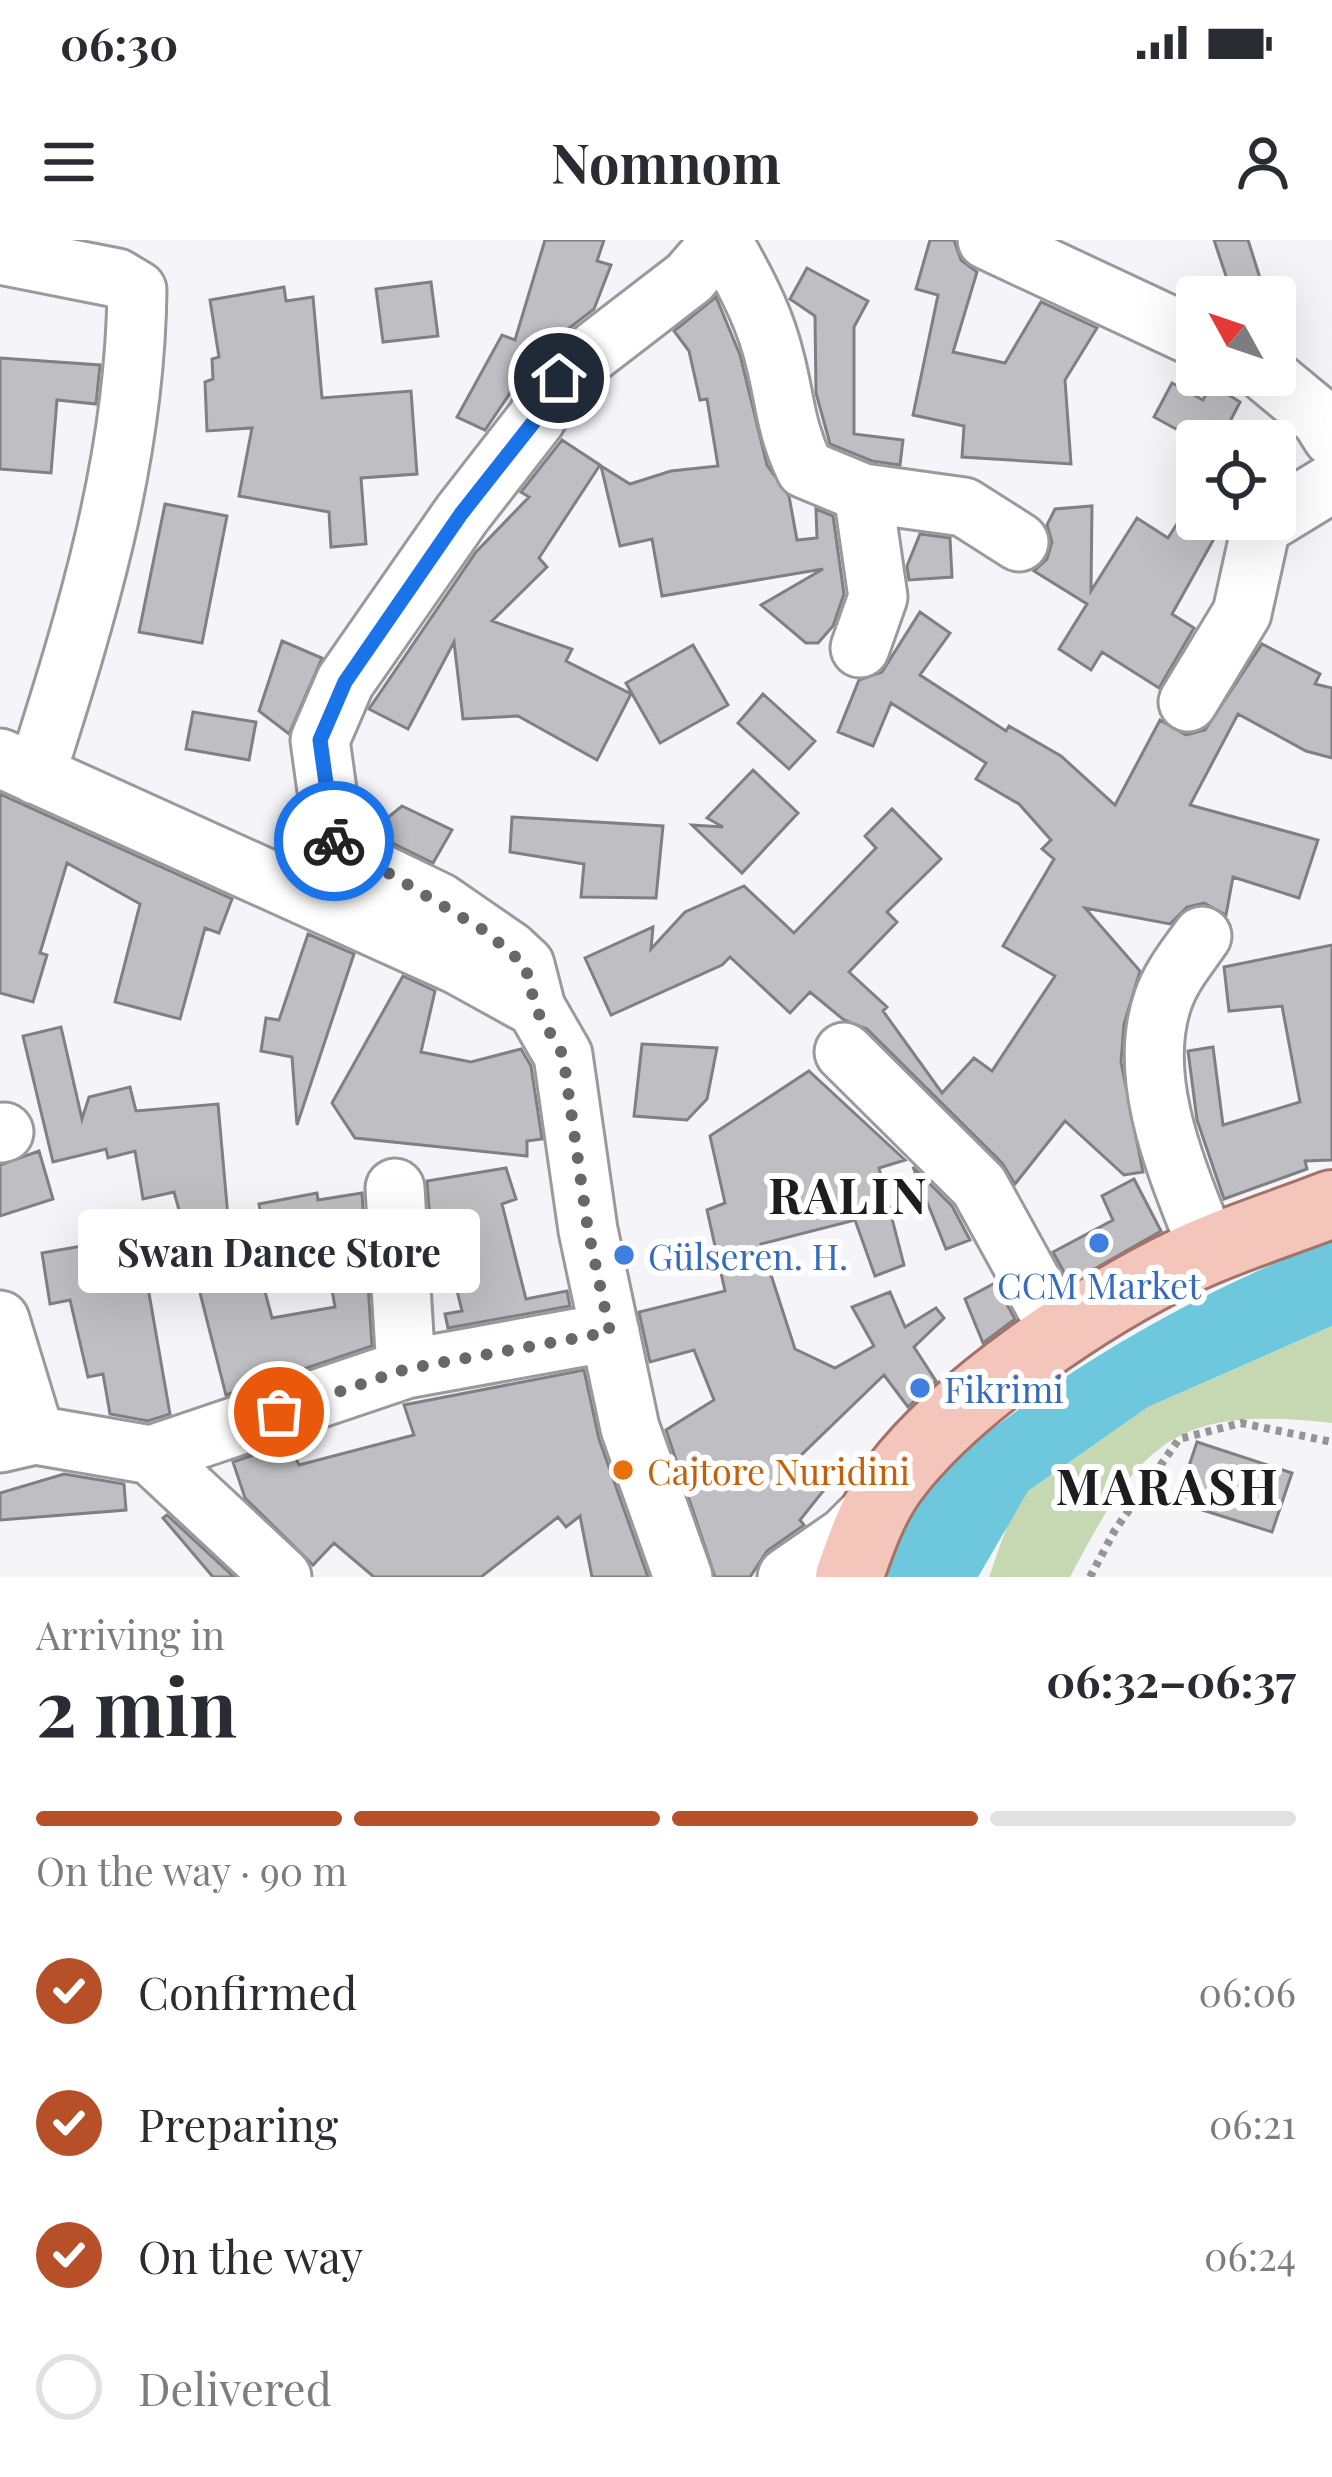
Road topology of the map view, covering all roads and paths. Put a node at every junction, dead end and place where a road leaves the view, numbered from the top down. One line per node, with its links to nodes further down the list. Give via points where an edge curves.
1 (987, 240): 4 (street)
2 (717, 248): 8 (street, via 758,304 786,428 805,469); 16 (street, via 559,378 345,682 320,740 334,841 349,858 423,892 510,951 525,965)
3 (0, 255): 14 (street, via 117,278 137,290 132,406 94,596)
4 (1176, 328)
5 (1293, 396): 6 (street)
6 (1332, 436)
7 (1332, 482): 9 (street)
8 (863, 493): 11 (street, via 964,507); 12 (street, via 878,597)
9 (1296, 504)
10 (1258, 540): 13 (street, via 1242,613)
11 (1019, 542)
12 (860, 648)
13 (1188, 701)
14 (18, 767): 16 (street, via 458,965)
15 (1202, 936): 20 (street, via 1172,980 1155,1040 1170,1149)
16 (536, 1009): 22 (street, via 563,1055)
17 (844, 1052): 23 (street, via 979,1186)
18 (395, 1188): 24 (street)
19 (1332, 1204): 20 (main road)
20 (1209, 1252): 23 (main road)
21 (0, 1320): 25 (street)
22 (610, 1332): 24 (street); 30 (street, via 630,1428)
23 (1060, 1333): 28 (main road, via 931,1437)
24 (406, 1369): 27 (street)
25 (17, 1439): 27 (street)
26 (1332, 1442): 33 (path, via 1241,1423 1179,1439)
27 (151, 1455): 29 (street)
28 (880, 1502): 31 (street); 32 (main road)
29 (282, 1577)
30 (683, 1577)
31 (788, 1577)
32 (849, 1577)
33 (1090, 1577)

